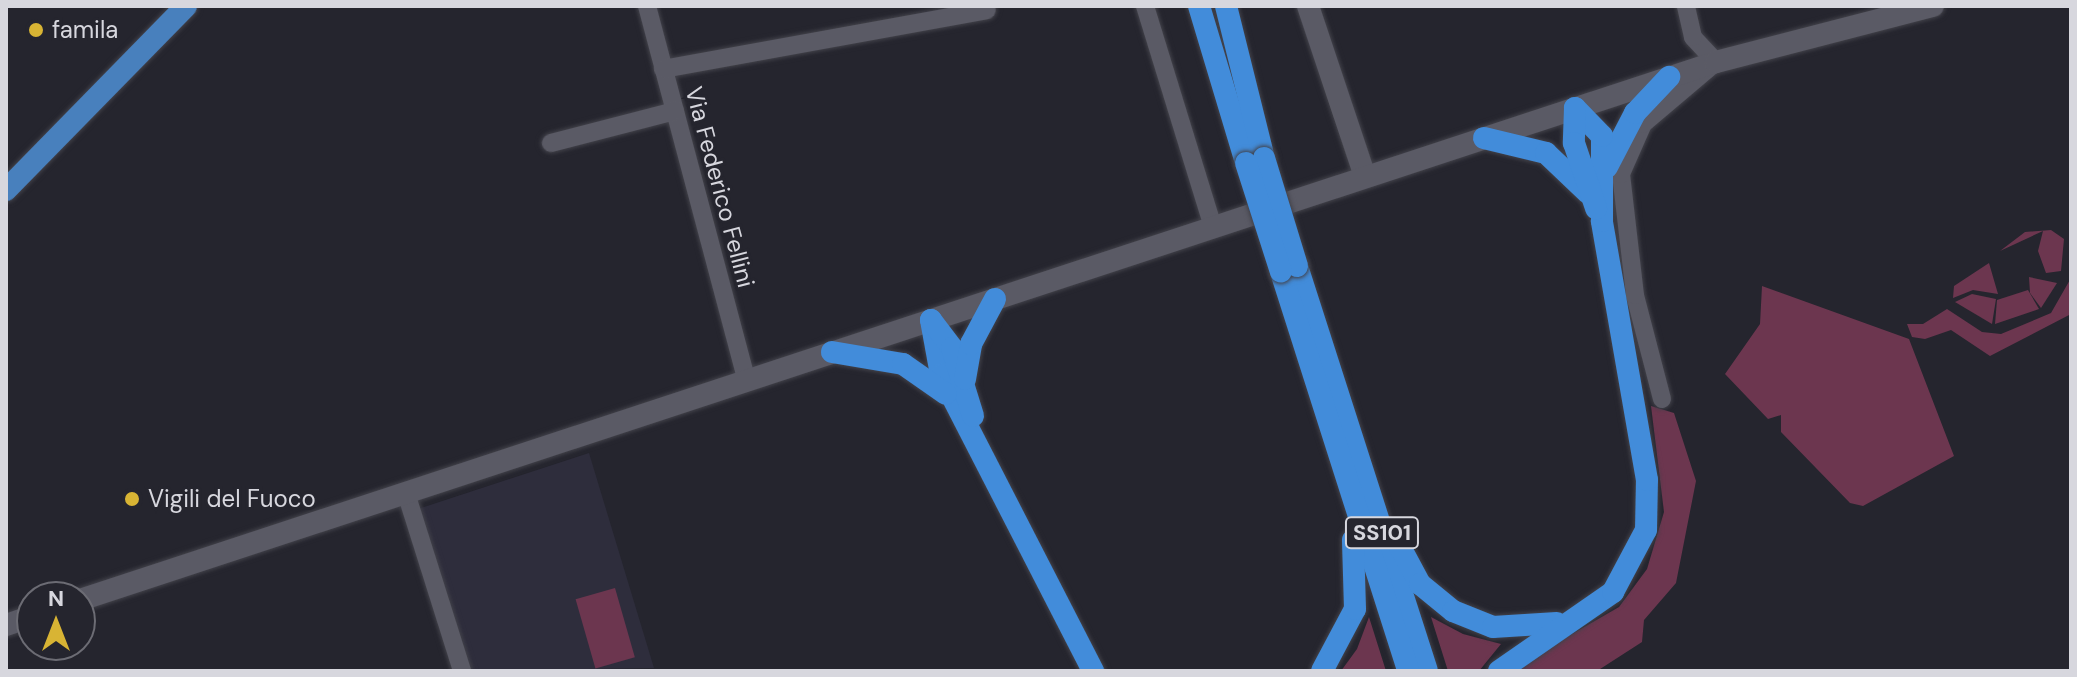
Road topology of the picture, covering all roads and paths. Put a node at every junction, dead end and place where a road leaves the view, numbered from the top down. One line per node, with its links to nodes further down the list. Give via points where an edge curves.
1 (186, 6): 20 (main road)
2 (647, 6): 11 (street, Via Federico Fellini)
3 (1145, 6): 22 (street)
4 (1199, 6): 17 (highway, SS101)
5 (1226, 6): 17 (highway, SS101)
6 (1308, 6): 19 (main road)
7 (1686, 6): 10 (street, via 1693,37)
8 (1933, 6): 10 (main road)
9 (987, 10): 11 (street)
10 (1716, 62): 12 (main road); 30 (street, via 1643,124 1621,174 1635,295)
11 (663, 69): 14 (street, Via Federico Fellini)
12 (1669, 77): 13 (main road); 18 (highway, via 1635,113)
13 (1575, 108): 15 (main road); 18 (highway, via 1599,128); 21 (highway, via 1574,143)
14 (675, 111): 16 (street); 27 (street, Via Federico Fellini)
15 (1484, 138): 19 (main road); 21 (highway, via 1546,153 1570,171)
16 (551, 143)
17 (1255, 160): 23 (highway, SS101, bridge)
18 (1605, 172): 21 (highway)
19 (1365, 176): 22 (main road)
20 (6, 190)
21 (1599, 214): 34 (highway, via 1648,506 1629,572)
22 (1213, 227): 24 (main road)
23 (1289, 269): 29 (highway, SS101); 31 (highway, SS101)
24 (995, 299): 25 (main road); 28 (highway, via 971,344)
25 (931, 320): 26 (main road); 28 (highway, via 952,348)
26 (832, 352): 27 (main road); 28 (highway, via 903,364)
27 (747, 381): 32 (main road)
28 (959, 394): 36 (highway, via 1065,627)
29 (1337, 395): 34 (highway, via 1368,450 1401,551 1429,594 1467,618 1509,628 1550,626); 39 (highway, SS101)
30 (1662, 399)
31 (1328, 430): 37 (highway, via 1359,586 1350,628); 38 (highway, SS101)
32 (406, 493): 33 (main road); 35 (street)
33 (96, 595)
34 (1590, 611): 40 (highway)
35 (462, 671)
36 (1093, 671)
37 (1322, 671)
38 (1408, 671)
39 (1427, 671)
40 (1499, 671)

